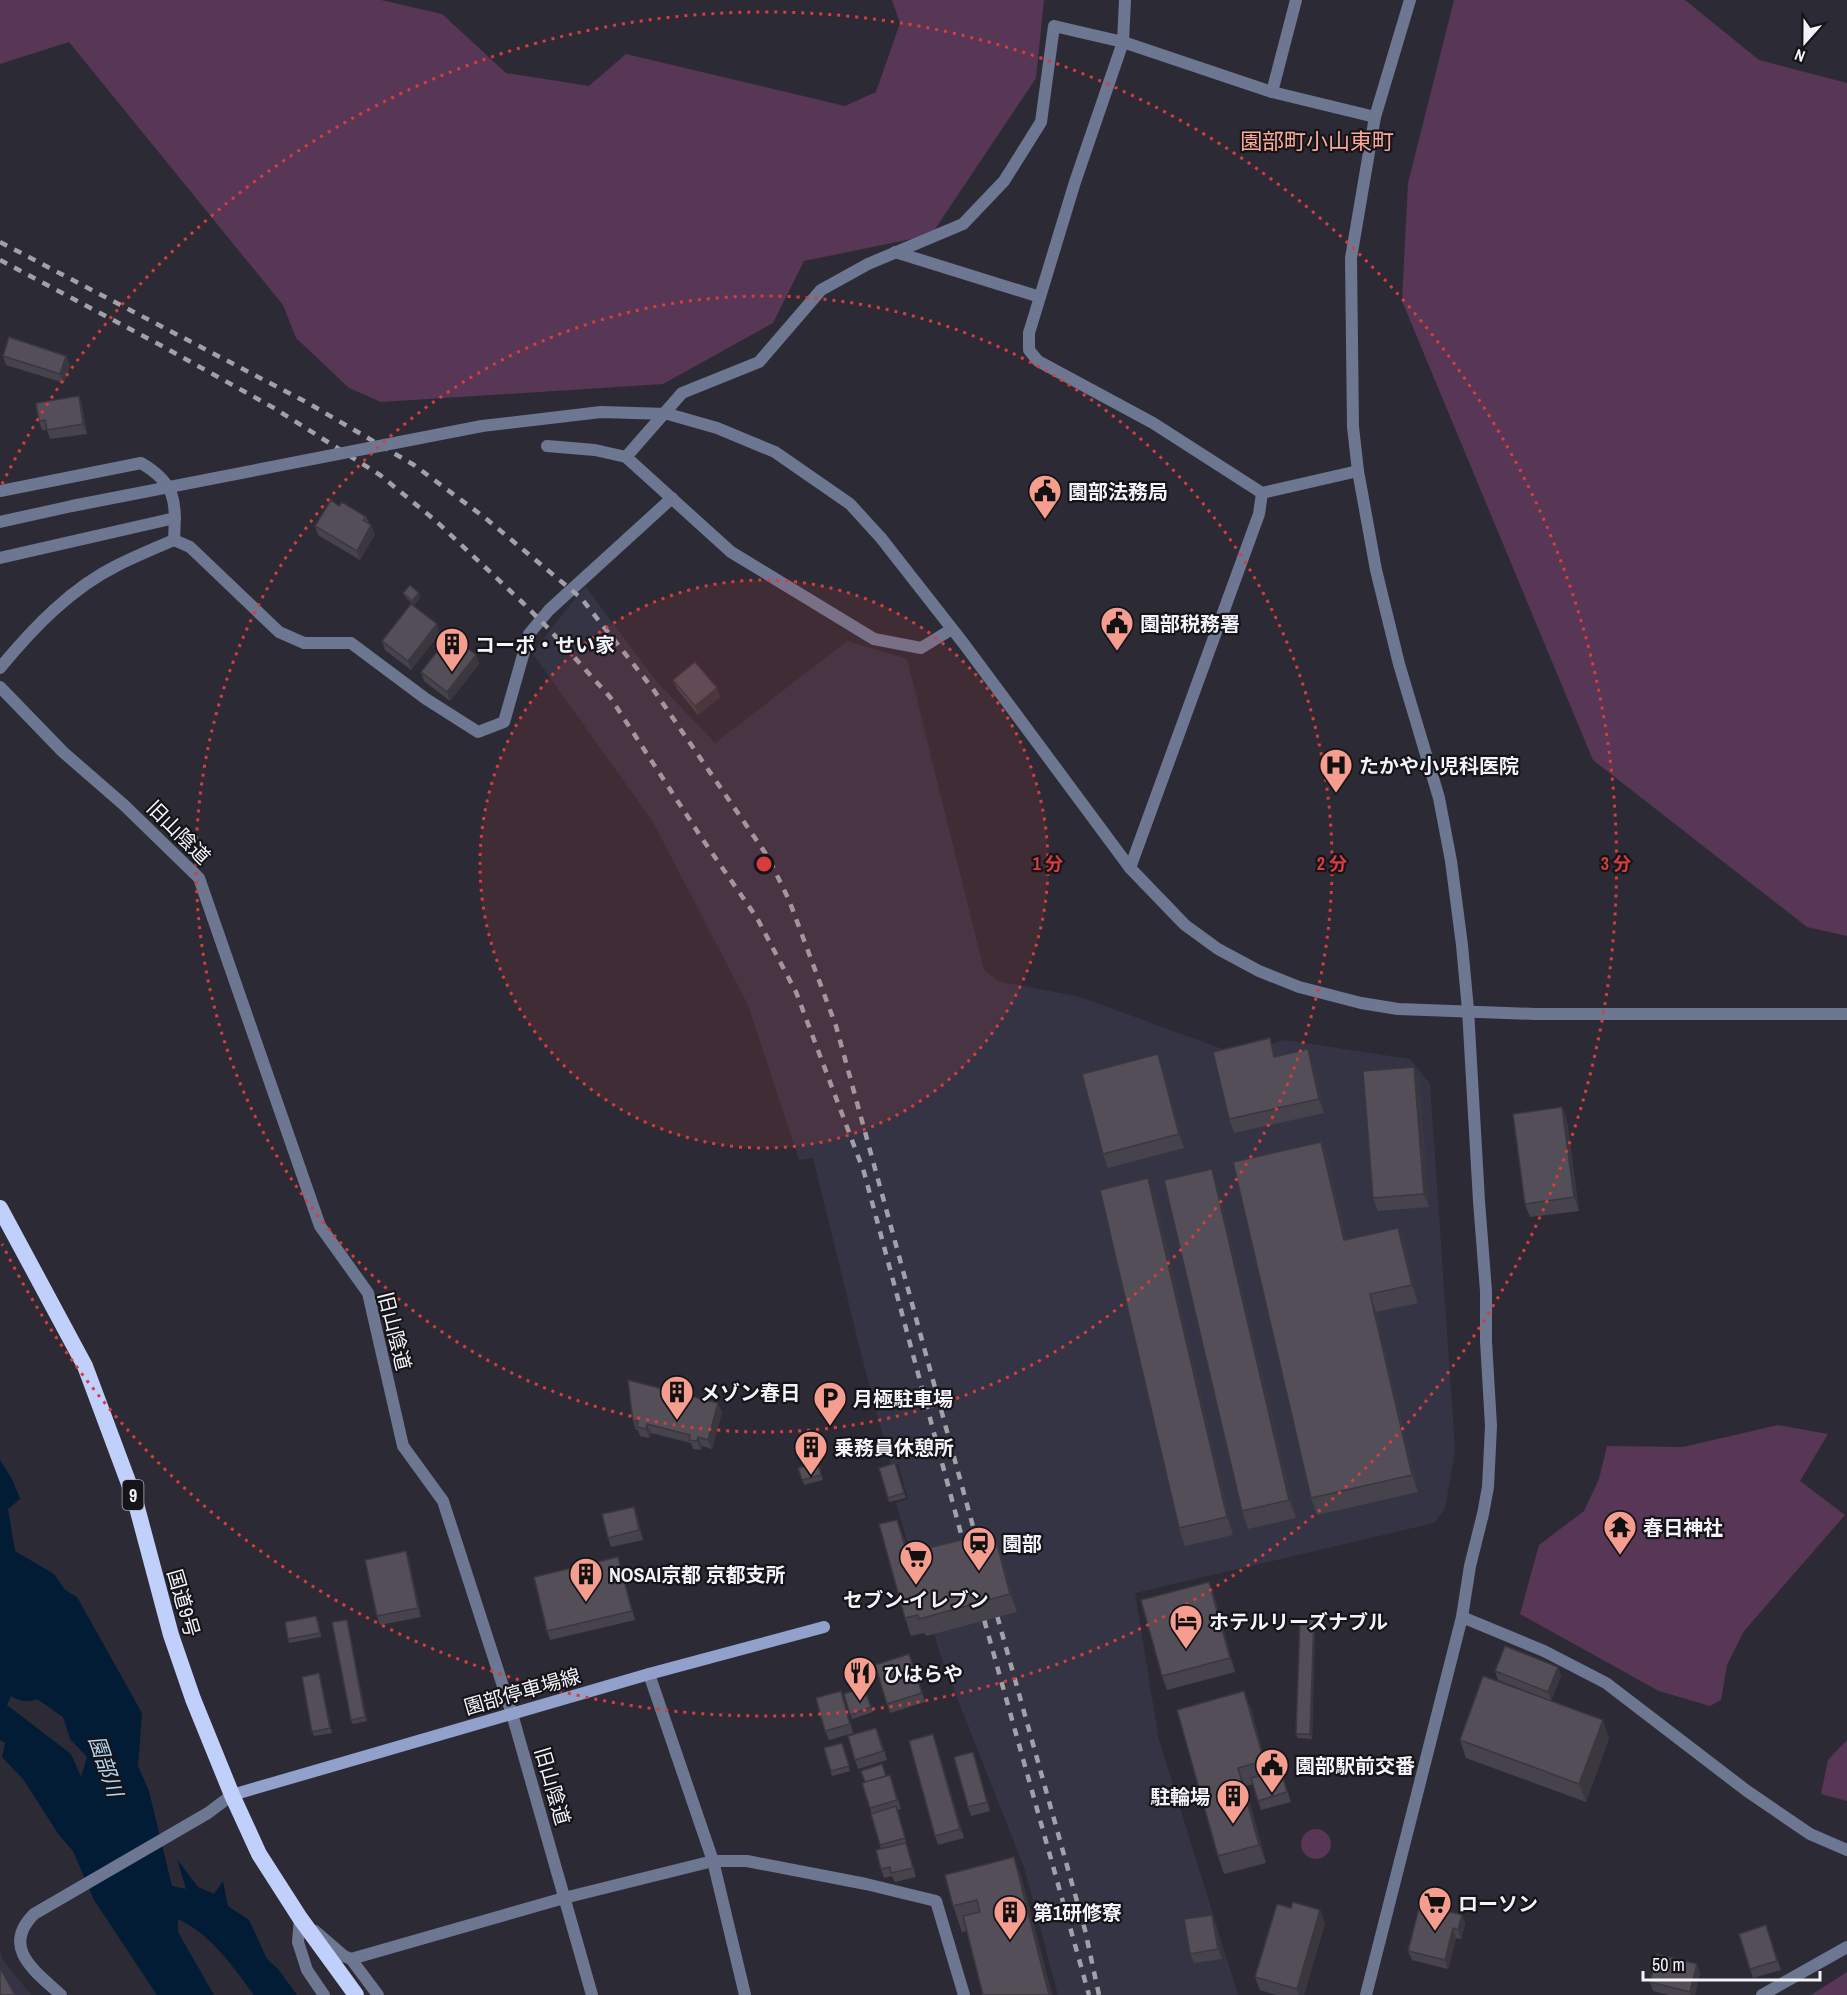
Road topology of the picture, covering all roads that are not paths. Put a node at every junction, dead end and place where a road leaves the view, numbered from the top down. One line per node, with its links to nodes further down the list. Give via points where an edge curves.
1 (1125, 0): 4 (street)
2 (1296, 0): 5 (street)
3 (1410, 0): 6 (street)
4 (1123, 42): 5 (street); 7 (street, via 1054,26 1041,122 1004,181 963,224); 8 (street)
5 (1272, 92): 6 (street)
6 (1375, 117): 11 (street, via 1351,258 1353,427)
7 (894, 252): 8 (street); 10 (street, via 821,290 759,362 682,393)
8 (1040, 297): 13 (street, via 1029,333 1029,350 1038,361 1153,423)
9 (547, 446): 10 (street)
10 (626, 457): 14 (street)
11 (1358, 471): 13 (street); 23 (street, via 1376,570 1439,798)
12 (0, 491): 15 (street, via 141,463 156,472 172,493)
13 (1262, 493): 22 (street, via 1259,514)
14 (672, 498): 17 (street, via 549,610 529,634 504,722 478,732 351,643 304,643 279,632 190,547); 19 (street, via 731,552 874,639 921,648)
15 (175, 518): 17 (street); 18 (street)
16 (0, 522): 19 (street, bridge, via 482,426 601,412 668,414 717,428 775,452 850,504)
17 (174, 540): 20 (street, via 117,566 83,587 47,616)
18 (0, 558)
19 (952, 629): 22 (street)
20 (0, 668)
21 (0, 687): 29 (street, 旧山陰道, via 63,752 199,878 320,1226 368,1293 403,1446 443,1501)
22 (1130, 868): 23 (street, via 1185,925 1259,971 1299,987 1361,1003 1398,1009)
23 (1468, 1010): 24 (street, via 1535,1014); 26 (street, via 1491,1426 1484,1514)
24 (1847, 1014)
25 (0, 1208): 30 (highway, 国道9号 / 9, via 85,1366 135,1500 192,1699)
26 (1462, 1617): 31 (street, via 1544,1651 1606,1683 1747,1791 1810,1834); 44 (street)
27 (824, 1627): 28 (main road, 園部停車場線)
28 (649, 1674): 29 (main road, 園部停車場線); 32 (street)
29 (512, 1714): 30 (main road, 園部停車場線); 33 (street, 旧山陰道)
30 (232, 1795): 34 (highway, 国道9号 / 9, via 259,1854); 37 (street, via 208,1813 34,1914 26,1923 19,1937 20,1950 28,1965)
31 (1847, 1850)
32 (712, 1862): 33 (street); 42 (street); 43 (street, via 747,1861 936,1901)
33 (564, 1898): 36 (street); 41 (street, 旧山陰道)
34 (300, 1918): 36 (street); 38 (street, via 298,1942 307,1970); 39 (highway, 国道9号 / 9)
35 (1847, 1947): 45 (street)
36 (351, 1959): 40 (street)
37 (61, 1995)
38 (324, 1995)
39 (356, 1995)
40 (378, 1995)
41 (592, 1995)
42 (745, 1995)
43 (964, 1995)
44 (1366, 1995)
45 (1762, 1995)

